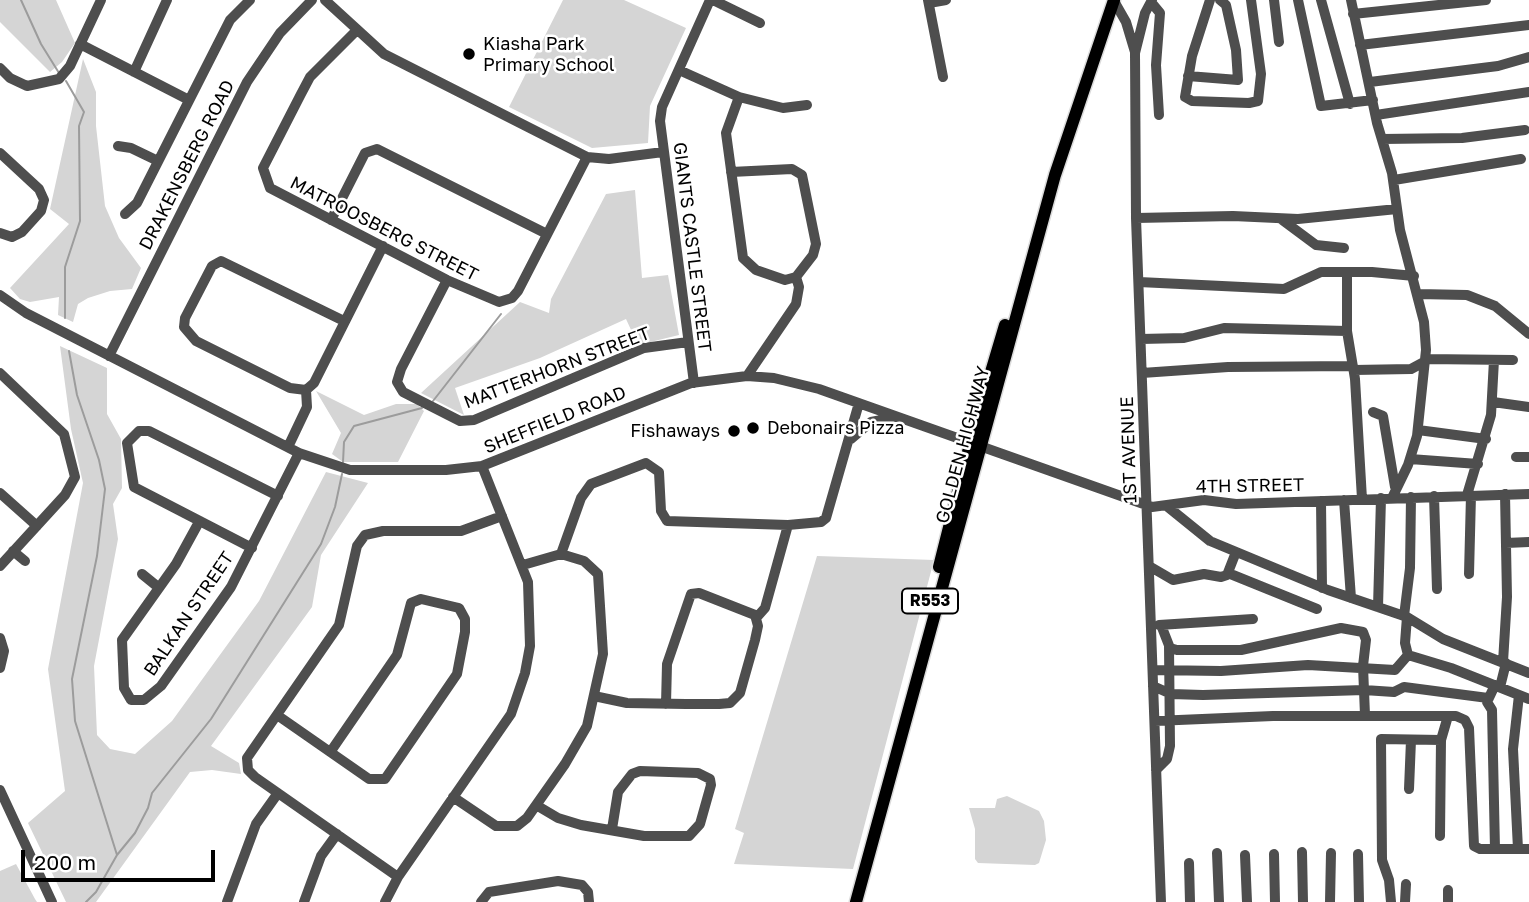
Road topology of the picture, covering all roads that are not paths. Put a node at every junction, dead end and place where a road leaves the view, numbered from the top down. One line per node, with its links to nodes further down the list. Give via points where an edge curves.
1 (101, 0): 24 (street)
2 (167, 0): 30 (street)
3 (250, 0): 36 (street, via 230,20)
4 (325, 0): 22 (street)
5 (712, 0): 20 (street); 29 (street, GIANTS CASTLE STREET)
6 (946, 0): 18 (street)
7 (1111, 0): 26 (street, via 1126,22); 91 (main road, GOLDEN HIGHWAY / R553, via 1048,174)
8 (1210, 0): 31 (street)
9 (1220, 0): 31 (street, via 1226,5 1238,80)
10 (1251, 0): 31 (street, via 1261,58 1258,101 1186,99)
11 (1274, 0): 23 (street)
12 (1298, 0): 38 (street, via 1321,106)
13 (1321, 0): 38 (street)
14 (1351, 0): 19 (street)
15 (1486, 0): 19 (street)
16 (310, 1): 73 (street, DRAKENSBERG ROAD, via 253,72)
17 (1152, 1): 26 (street, 1ST AVENUE); 40 (street, via 1160,13)
18 (928, 2): 32 (street)
19 (1353, 14): 25 (street)
20 (760, 23)
21 (1529, 25): 25 (street)
22 (356, 31): 47 (street, via 384,54); 56 (street, MATROOSBERG STREET, via 310,77 263,168 270,188)
23 (1279, 42)
24 (80, 44): 28 (street, via 66,71 48,84 21,85); 30 (street)
25 (1360, 45): 33 (street)
26 (1135, 53): 54 (street, 1ST AVENUE)
27 (1529, 57): 33 (street, via 1485,68)
28 (0, 68)
29 (679, 70): 35 (street); 45 (street, GIANTS CASTLE STREET, via 662,107)
30 (134, 72): 36 (street)
31 (1188, 76)
32 (943, 77)
33 (1370, 82): 37 (street)
34 (1529, 92): 41 (street)
35 (739, 97): 39 (street, via 783,108); 50 (street, via 726,128)
36 (189, 100): 49 (street)
37 (1373, 100): 38 (street); 41 (street)
38 (1350, 104)
39 (807, 106)
40 (1159, 115)
41 (1376, 115): 43 (street)
42 (1525, 130): 43 (street, via 1462,138)
43 (1382, 139): 51 (street)
44 (118, 146): 49 (street)
45 (663, 152): 47 (street, via 610,159); 72 (street, GIANTS CASTLE STREET)
46 (0, 153): 57 (street, via 39,189 44,204 17,236)
47 (587, 157): 58 (street, MATROOSBERG STREET)
48 (1521, 159): 51 (street)
49 (158, 161): 53 (street, via 137,203)
50 (732, 172): 63 (street, via 746,262 785,280); 63 (street, via 792,169 802,175 816,244)
51 (1394, 180): 52 (street)
52 (1397, 209): 55 (street); 62 (street)
53 (125, 214)
54 (1136, 218): 55 (street); 65 (street, 1ST AVENUE)
55 (1280, 218): 60 (street, via 1316,245)
56 (331, 220): 58 (street, via 365,153 377,149); 59 (street, MATROOSBERG STREET)
57 (0, 233)
58 (547, 234): 64 (street, MATROOSBERG STREET, via 518,291 506,301 486,299)
59 (383, 246): 64 (street, MATROOSBERG STREET); 68 (street)
60 (1344, 248)
61 (1347, 272): 62 (street); 65 (street, via 1317,272 1298,286 1284,289); 69 (street)
62 (1414, 276): 66 (street)
63 (796, 277): 80 (street, via 796,304)
64 (447, 280): 72 (street, MATTERHORN STREET, via 397,382 403,393 460,421 474,420 644,348)
65 (1139, 282): 71 (street, 1ST AVENUE)
66 (1418, 294): 70 (street, via 1467,295 1495,306); 76 (street)
67 (0, 295): 73 (street, SHEFFIELD ROAD)
68 (344, 321): 82 (street, via 314,383); 82 (street, via 226,261 212,266 185,318 185,332 290,388)
69 (1347, 331): 71 (street, via 1224,328 1184,338); 77 (street)
70 (1529, 334)
71 (1141, 339): 79 (street, 1ST AVENUE)
72 (688, 342): 81 (street, GIANTS CASTLE STREET)
73 (109, 356): 92 (street, SHEFFIELD ROAD)
74 (1494, 360): 75 (street); 76 (street); 83 (street)
75 (1513, 360)
76 (1424, 361): 77 (street, via 1411,369); 88 (street)
77 (1353, 368): 79 (street, via 1228,367); 107 (street)
78 (0, 373): 115 (street, via 60,429 72,457 72,484)
79 (1142, 373): 110 (street, 1ST AVENUE)
80 (747, 376): 81 (street, SHEFFIELD ROAD); 84 (street, SHEFFIELD ROAD, via 786,381)
81 (694, 383): 98 (street, SHEFFIELD ROAD)
82 (306, 390): 92 (street, via 307,407)
83 (1493, 402): 85 (street); 89 (street)
84 (859, 403): 87 (street, SHEFFIELD ROAD); 90 (street)
85 (1529, 407)
86 (1373, 412): 102 (street, via 1383,416)
87 (896, 417): 90 (street, via 871,422); 91 (street, SHEFFIELD ROAD)
88 (1418, 430): 89 (street); 96 (street)
89 (1486, 439): 97 (street)
90 (848, 444): 114 (street, via 825,518)
91 (976, 446): 110 (street, 4TH STREET); 193 (main road, GOLDEN HIGHWAY / R553); 194 (main road, GOLDEN HIGHWAY / R553)
92 (288, 447): 93 (street, SHEFFIELD ROAD)
93 (299, 453): 98 (street, SHEFFIELD ROAD, via 333,466 369,471); 104 (street, BALKAN STREET)
94 (1516, 457): 95 (street)
95 (1529, 457)
96 (1410, 459): 97 (street); 102 (street)
97 (1478, 464): 103 (street)
98 (482, 466): 112 (street)
99 (0, 492): 115 (street)
100 (1505, 494): 101 (street, 4TH STREET); 103 (street, 4TH STREET); 117 (street)
101 (1529, 494)
102 (1389, 495): 106 (street, 4TH STREET); 107 (street, 4TH STREET); 133 (street)
103 (1469, 495): 105 (street, 4TH STREET); 128 (street)
104 (278, 496): 113 (street, via 157,433 133,435 127,453 134,487); 118 (street, BALKAN STREET)
105 (1434, 496): 106 (street, 4TH STREET); 131 (street)
106 (1411, 497): 136 (street)
107 (1362, 499): 108 (street, 4TH STREET)
108 (1344, 500): 109 (street, 4TH STREET); 132 (street)
109 (1321, 501): 111 (street, 4TH STREET, via 1236,504 1204,500); 130 (street)
110 (1146, 505): 111 (street, 4TH STREET); 125 (street, 1ST AVENUE)
111 (1168, 506): 120 (street, via 1210,541)
112 (502, 516): 123 (street); 158 (street, via 461,531 365,535 358,546 339,625)
113 (199, 522): 118 (street); 129 (street, BALKAN STREET)
114 (788, 525): 121 (street, via 667,521 661,511 659,472 646,463 591,484 581,498); 135 (street, via 765,608)
115 (37, 526): 119 (street)
116 (1529, 542): 117 (street)
117 (1506, 543): 142 (street)
118 (252, 548): 129 (street, BALKAN STREET, via 231,587 161,686 144,700 135,701 124,688 122,640)
119 (13, 551): 122 (street); 124 (street)
120 (1236, 552): 126 (street); 130 (street)
121 (561, 554): 123 (street); 154 (street, via 591,565 599,577 603,654)
122 (25, 561)
123 (523, 565): 170 (street, via 528,582 530,646 517,701)
124 (0, 566)
125 (1149, 566): 126 (street, via 1173,580); 138 (street, 1ST AVENUE)
126 (1228, 573): 134 (street)
127 (142, 574): 129 (street)
128 (1469, 574)
129 (158, 587)
130 (1322, 588): 132 (street)
131 (1437, 589)
132 (1351, 598): 133 (street)
133 (1378, 607): 136 (street)
134 (1317, 609)
135 (757, 617): 157 (street, via 755,640 734,700 719,705); 157 (street, via 712,597 691,594 667,664)
136 (1405, 617): 141 (street); 142 (street, via 1443,639)
137 (1253, 619): 138 (street)
138 (1156, 625): 140 (street); 146 (street, 1ST AVENUE)
139 (0, 638): 145 (street, via 5,651)
140 (1169, 646): 143 (street, via 1177,650 1241,650 1341,628 1365,635); 147 (street)
141 (1408, 655): 144 (street); 149 (street)
142 (1505, 662): 148 (street); 149 (street)
143 (1363, 666): 144 (street); 147 (street); 152 (street)
144 (1400, 667): 151 (street)
145 (0, 668)
146 (1153, 670): 147 (street); 150 (street, 1ST AVENUE)
147 (1168, 670): 153 (street)
148 (1529, 673)
149 (1497, 686): 155 (street); 156 (street)
150 (1153, 687): 153 (street); 162 (street, 1ST AVENUE)
151 (1400, 688): 152 (street, via 1394,692); 156 (street)
152 (1364, 690): 153 (street); 159 (street)
153 (1168, 692): 161 (street)
154 (594, 696): 157 (street); 171 (street, via 582,738)
155 (1524, 697): 176 (street, via 1513,750)
156 (1488, 698): 175 (street)
157 (666, 704)
158 (277, 715): 165 (street); 169 (street, via 247,761 255,777)
159 (1365, 715): 160 (street); 161 (street)
160 (1448, 716): 164 (street); 175 (street, via 1465,720 1469,728 1473,843 1480,849)
161 (1168, 720): 162 (street); 166 (street, via 1169,753)
162 (1155, 721): 166 (street, 1ST AVENUE)
163 (1411, 740): 164 (street); 167 (street); 203 (street, via 1382,738 1379,742 1383,866)
164 (1441, 740): 174 (street)
165 (331, 751): 165 (street, via 369,779 388,777 457,674 465,632 459,608 412,601 397,654)
166 (1156, 769): 195 (street, 1ST AVENUE)
167 (1409, 789)
168 (0, 790): 187 (street)
169 (278, 793): 173 (street); 188 (street, via 256,824)
170 (453, 797): 171 (street, via 503,828 522,823); 184 (street)
171 (536, 805): 172 (street, via 565,821)
172 (612, 829): 172 (street, via 644,836 692,835 700,824 710,779 698,773 632,774 618,792)
173 (337, 834): 184 (street); 189 (street, via 321,856)
174 (1440, 836)
175 (1495, 849): 176 (street)
176 (1523, 849)
177 (1302, 852): 200 (street)
178 (1217, 853): 197 (street)
179 (1331, 853): 201 (street)
180 (1274, 854): 199 (street)
181 (1358, 854): 202 (street)
182 (1245, 855): 198 (street)
183 (1189, 863): 196 (street)
184 (398, 877): 190 (street)
185 (1406, 884): 204 (street)
186 (1448, 890): 205 (street)
187 (52, 902)
188 (227, 902)
189 (304, 902)
190 (386, 902)
191 (481, 902): 192 (street, via 489,892 558,881 582,885)
192 (589, 902)
193 (848, 902)
194 (856, 902)
195 (1161, 902)
196 (1190, 902)
197 (1219, 902)
198 (1247, 902)
199 (1275, 902)
200 (1303, 902)
201 (1330, 902)
202 (1359, 902)
203 (1391, 902)
204 (1405, 902)
205 (1448, 902)

